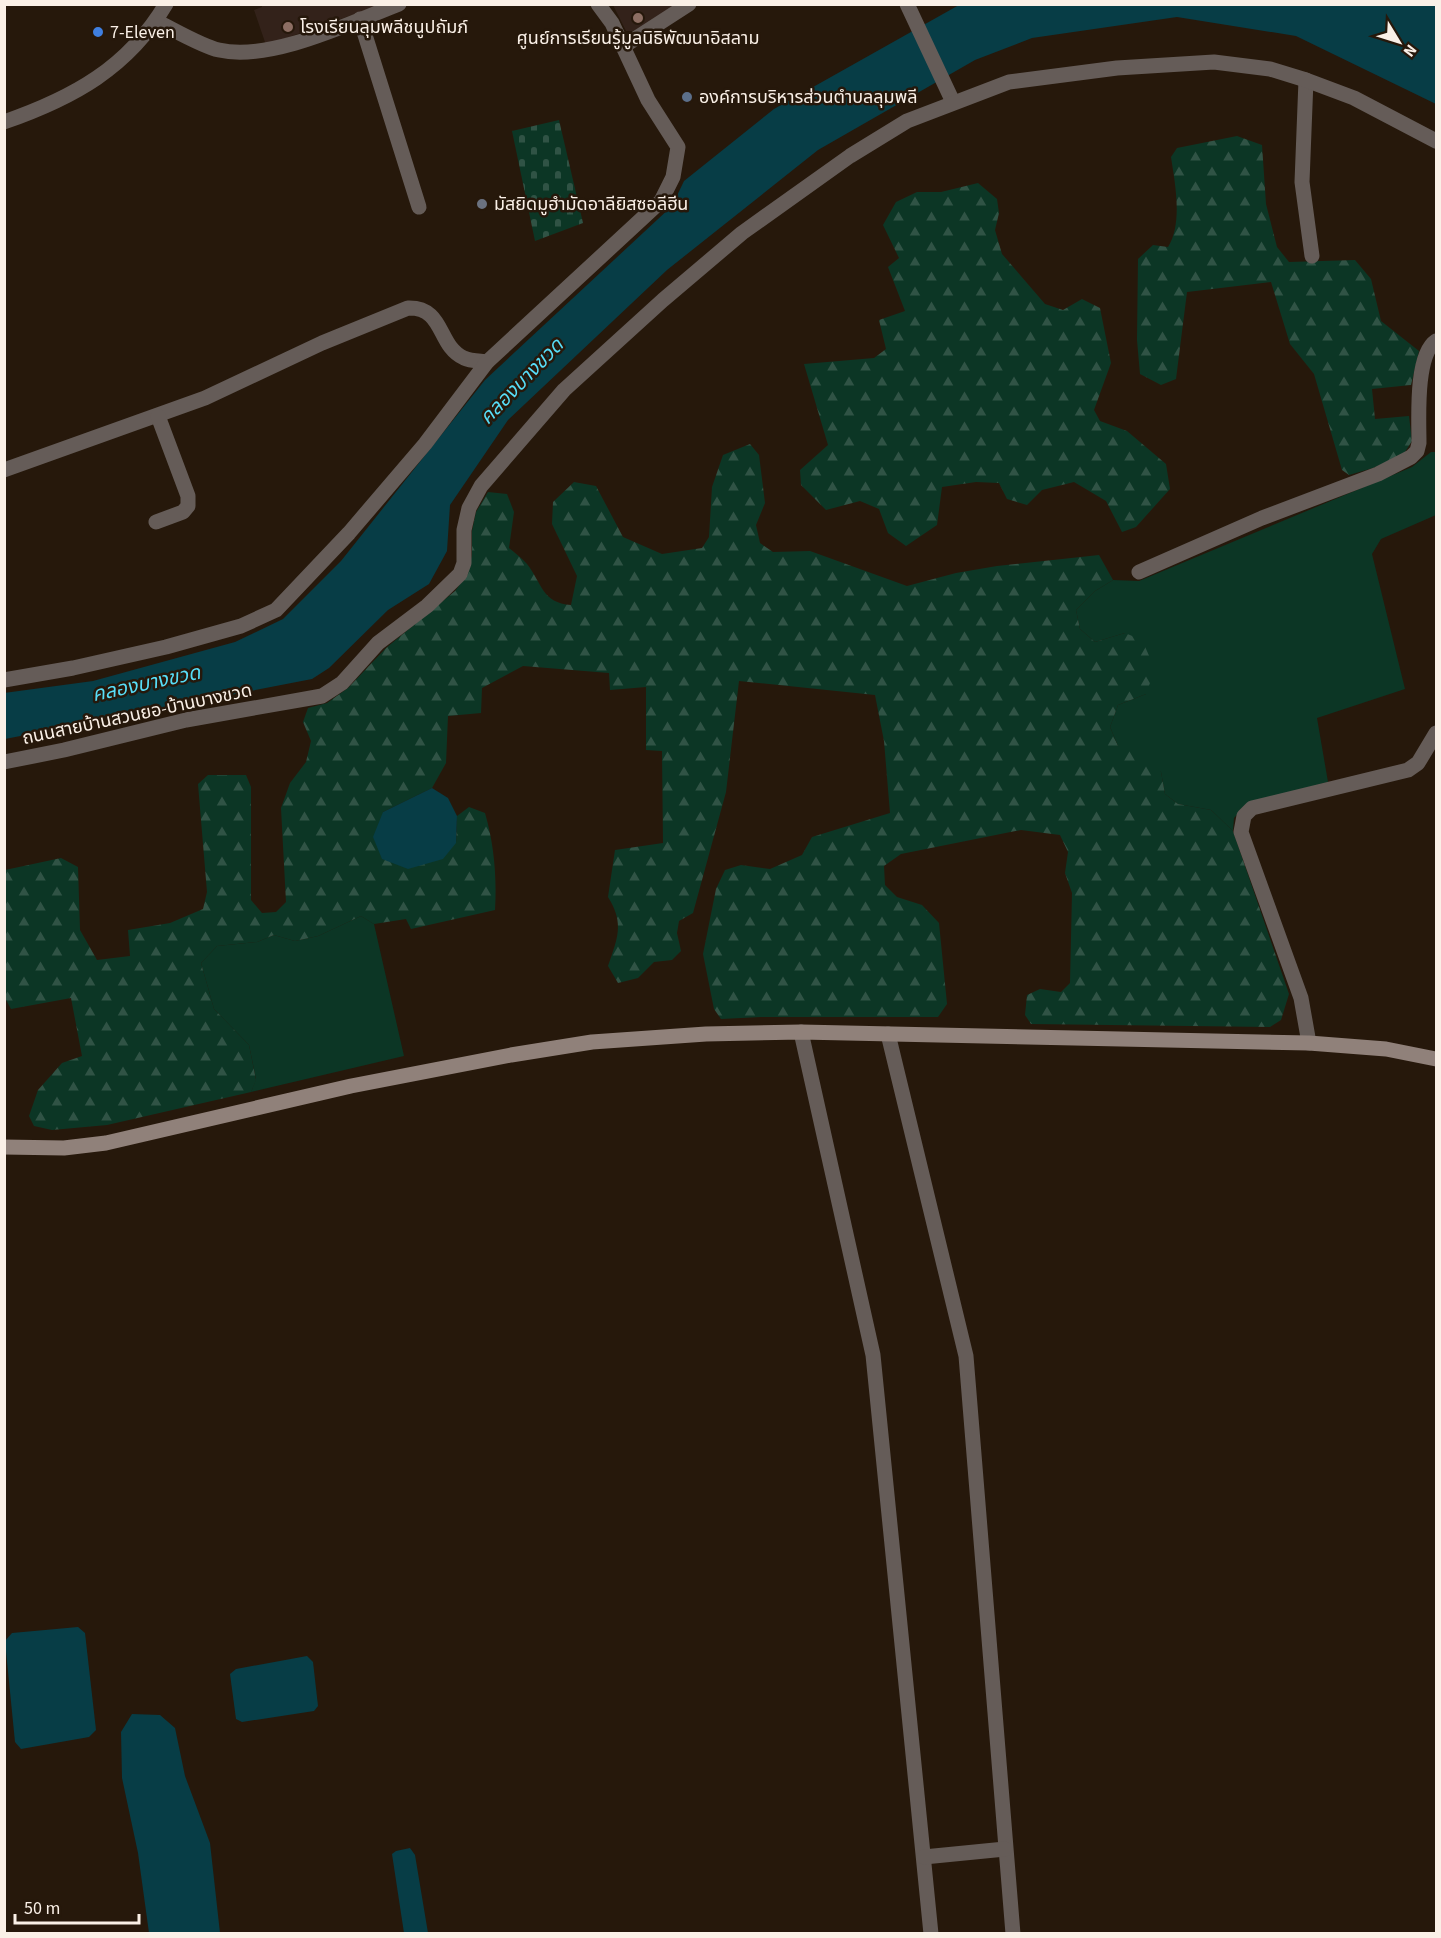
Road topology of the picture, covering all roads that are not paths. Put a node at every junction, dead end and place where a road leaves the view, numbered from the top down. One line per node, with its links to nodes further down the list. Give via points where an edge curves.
1 (166, 4): 7 (street)
2 (399, 4): 6 (street)
3 (598, 4): 8 (street)
4 (689, 4): 8 (street)
5 (907, 5): 10 (street)
6 (360, 19): 7 (street, via 280,48 247,52 218,50); 13 (street)
7 (156, 21): 11 (street, via 128,54 95,79 42,109)
8 (624, 46): 16 (street, via 648,100 678,147 673,177 661,201 640,222)
9 (1306, 80): 10 (street, ถนนสายบ้านสวนยอ-บ้านบางขวด, via 1270,69 1214,62 1009,81); 12 (street, ถนนสายบ้านสวนยอ-บ้านบางขวด, via 1354,98); 14 (street, via 1302,182)
10 (951, 96): 23 (street, ถนนสายบ้านสวนยอ-บ้านบางขวด, via 850,156 742,233 564,390 481,486 469,508 460,574 427,606 378,643 342,683 322,696 186,720)
11 (4, 122)
12 (1437, 141)
13 (419, 207)
14 (1312, 256)
15 (1437, 341): 20 (street, via 1428,350 1419,388 1419,443 1412,457)
16 (487, 362): 17 (street, via 464,358 451,348 434,318 421,308 408,308); 21 (street, via 418,453 276,610 241,626 166,646)
17 (158, 416): 18 (street); 19 (street, via 188,496 188,506 183,512)
18 (4, 470)
19 (156, 522)
20 (1139, 572)
21 (4, 680)
22 (1437, 733): 26 (street, via 1418,763 1408,770 1251,808 1244,816 1241,832 1301,998)
23 (4, 762)
24 (801, 1032): 25 (main road); 28 (main road, via 592,1042 351,1086 106,1143 64,1148); 30 (street, via 873,1355)
25 (888, 1034): 26 (main road); 29 (street, via 966,1356)
26 (1309, 1043): 27 (main road, via 1386,1049)
27 (1437, 1059)
28 (4, 1147)
29 (1005, 1849): 30 (street); 32 (street)
30 (924, 1857): 31 (street)
31 (931, 1934)
32 (1013, 1934)

